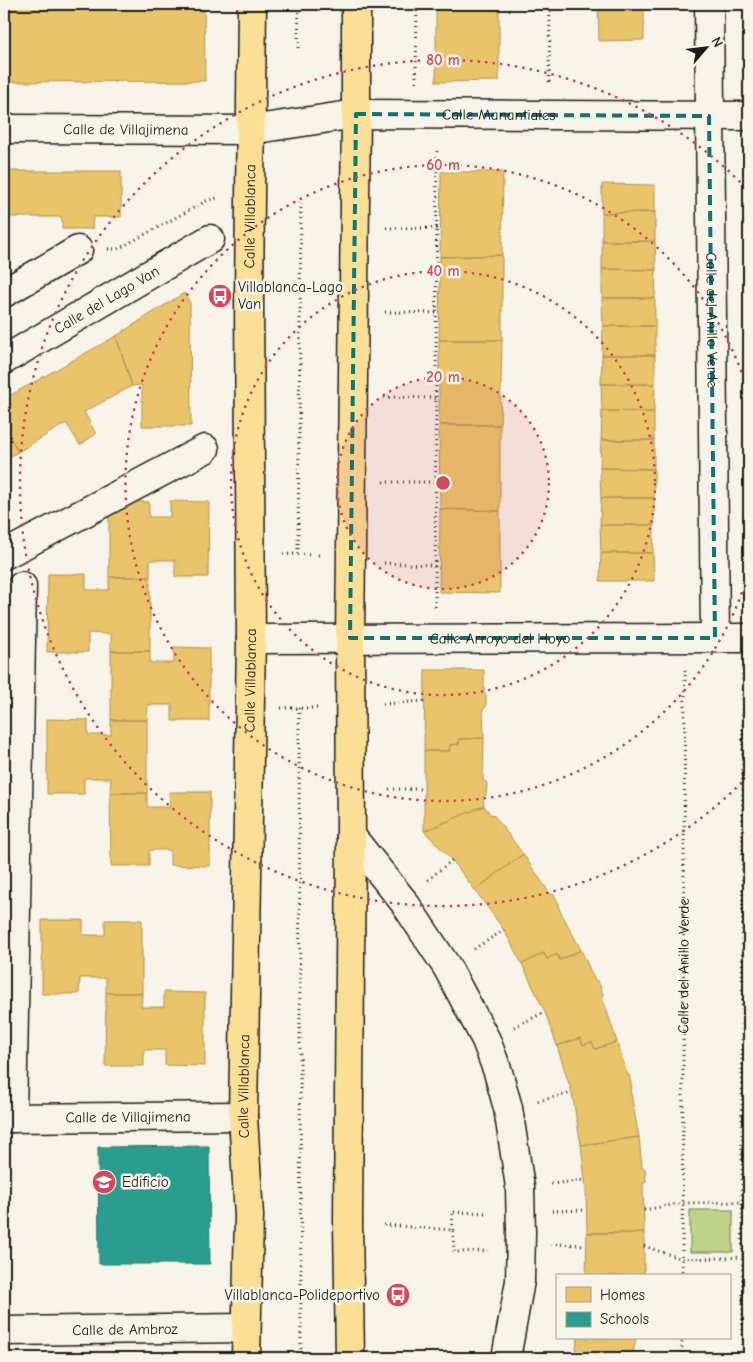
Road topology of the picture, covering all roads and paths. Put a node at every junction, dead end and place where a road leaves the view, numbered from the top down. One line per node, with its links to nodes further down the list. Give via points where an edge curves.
1 (252, 4): 14 (main road, Calle Villablanca)
2 (298, 4): 7 (path)
3 (356, 4): 10 (main road)
4 (417, 4): 8 (path)
5 (550, 4): 9 (path)
6 (709, 4): 11 (street, Calle del Anillo Verde)
7 (298, 48)
8 (416, 86)
9 (549, 88)
10 (356, 114): 11 (street, Calle Manantiales); 14 (street, Calle Manantiales); 40 (main road)
11 (709, 116): 12 (street, Calle Manantiales); 41 (street, Calle del Anillo Verde)
12 (749, 116)
13 (4, 129): 14 (street, Calle de Villajimena)
14 (250, 130): 16 (main road, Calle Villablanca)
15 (437, 149): 19 (path)
16 (251, 191): 21 (path, via 208,200 118,249); 39 (main road, Calle Villablanca)
17 (302, 202): 32 (path)
18 (386, 228): 19 (path)
19 (439, 228): 24 (path)
20 (210, 239): 25 (street, Calle del Lago Van)
21 (78, 250): 22 (street)
22 (4, 294)
23 (384, 312): 24 (path)
24 (438, 313): 27 (path)
25 (4, 360)
26 (382, 397): 27 (path)
27 (437, 398): 29 (path)
28 (205, 449): 33 (street)
29 (438, 481): 30 (path); 36 (path)
30 (380, 482)
31 (279, 554): 32 (path)
32 (298, 554): 34 (path)
33 (4, 555)
34 (325, 555)
35 (378, 563): 36 (path)
36 (437, 567): 38 (path)
37 (22, 586): 60 (street, Calle de Villajimena)
38 (435, 608)
39 (251, 638): 40 (street, Calle Arroyo del Hoyo); 59 (main road, Calle Villablanca)
40 (350, 638): 41 (street, Calle Arroyo del Hoyo); 52 (main road)
41 (715, 638): 42 (street, Calle Arroyo del Hoyo)
42 (749, 638)
43 (685, 666): 67 (path, Calle del Anillo Verde)
44 (743, 669): 61 (path)
45 (425, 701): 46 (path)
46 (381, 704)
47 (277, 708): 48 (path)
48 (299, 708): 49 (path); 84 (path)
49 (323, 708)
50 (389, 789): 51 (path)
51 (424, 789)
52 (350, 836): 85 (main road); 86 (street, via 404,902 447,967 486,1040 498,1072 508,1108 520,1187 520,1281)
53 (504, 930): 54 (path)
54 (474, 949)
55 (545, 1012): 56 (path)
56 (513, 1027)
57 (572, 1093): 58 (path)
58 (532, 1103)
59 (243, 1116): 60 (street, Calle de Villajimena); 80 (main road, Calle Villablanca, via 249,1216)
60 (8, 1118)
61 (742, 1151): 62 (path); 65 (path)
62 (749, 1151)
63 (585, 1180): 64 (path)
64 (549, 1184)
65 (742, 1202): 66 (path); 67 (path); 74 (path)
66 (749, 1202)
67 (682, 1203): 69 (path); 76 (path, Calle del Anillo Verde)
68 (586, 1210): 70 (path)
69 (644, 1210)
70 (548, 1211)
71 (492, 1213): 72 (path, via 452,1212)
72 (453, 1230)
73 (644, 1246): 76 (path)
74 (743, 1257): 75 (path); 76 (path); 78 (path)
75 (749, 1257)
76 (682, 1259): 77 (path, Calle del Anillo Verde)
77 (682, 1274)
78 (743, 1315): 79 (path); 88 (path)
79 (749, 1315)
80 (246, 1328): 81 (street, Calle de Ambroz); 83 (main road, Calle Villablanca)
81 (4, 1331)
82 (682, 1340): 87 (path)
83 (246, 1358)
84 (301, 1358)
85 (350, 1358)
86 (506, 1358)
87 (682, 1358)
88 (743, 1358)

